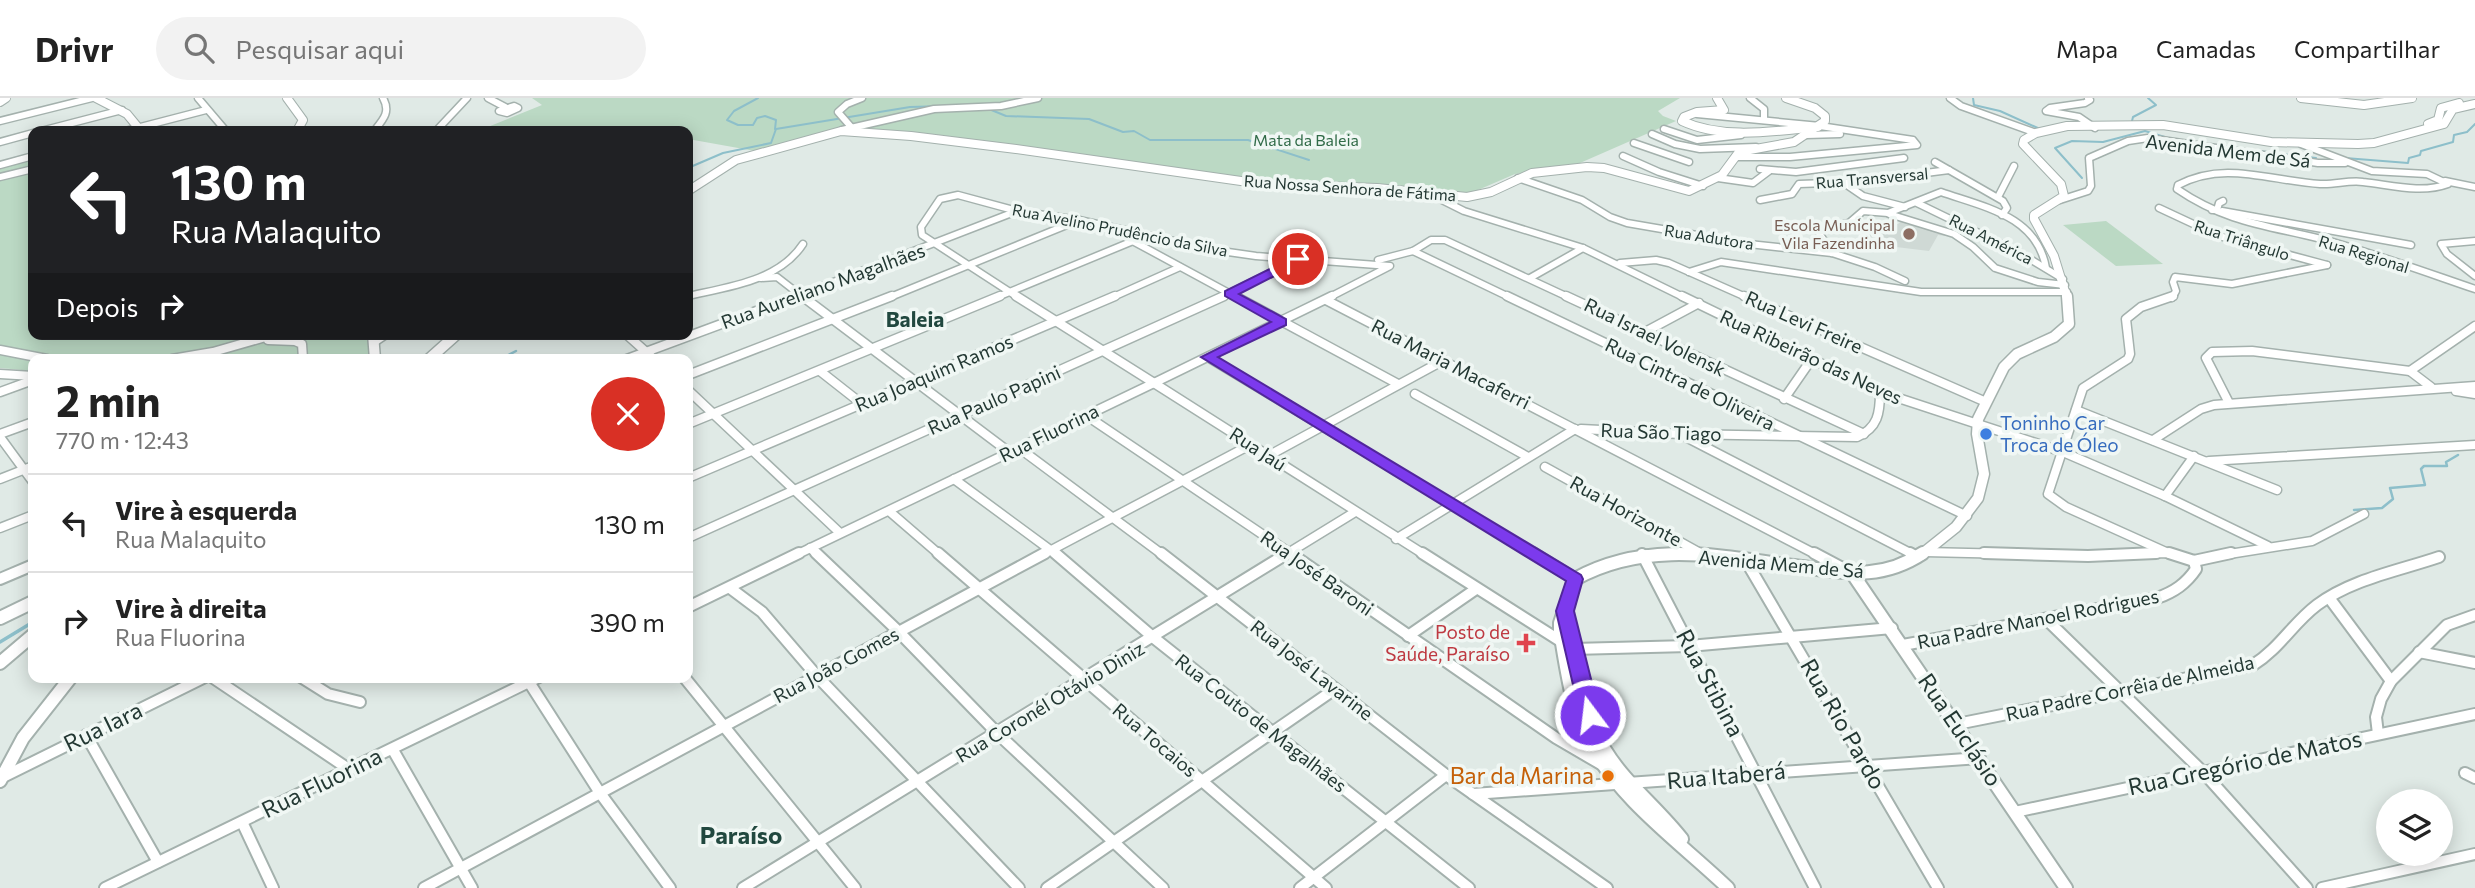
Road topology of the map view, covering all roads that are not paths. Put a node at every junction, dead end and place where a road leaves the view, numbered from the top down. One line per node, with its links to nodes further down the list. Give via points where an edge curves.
1 (6, 98): 17 (street)
2 (94, 98): 20 (street); 24 (street)
3 (198, 98): 21 (street)
4 (287, 98): 29 (street, via 302,116)
5 (383, 98): 30 (street, via 387,115)
6 (467, 98): 31 (street)
7 (488, 98): 19 (street)
8 (862, 98): 33 (street, via 846,104 840,114)
9 (1038, 98): 33 (street, via 990,107 934,109)
10 (1717, 98): 22 (street, via 1724,110)
11 (1750, 98): 23 (street, via 1764,109)
12 (1786, 98): 32 (street, via 1821,111 1825,121)
13 (1950, 98): 38 (street)
14 (2088, 98): 34 (street, via 2085,103 2046,111 2079,117)
15 (2301, 98): 16 (street, via 2364,106)
16 (2412, 98)
17 (0, 100)
18 (2475, 103): 45 (street, via 2453,109 2444,124 2371,142)
19 (505, 107)
20 (122, 110): 25 (street); 26 (street)
21 (206, 110): 27 (street); 28 (street)
22 (1692, 114): 23 (street); 37 (street, via 1682,121 1702,128)
23 (1764, 120): 32 (street)
24 (0, 121)
25 (60, 126)
26 (136, 126)
27 (153, 126)
28 (221, 126)
29 (302, 126)
30 (378, 126)
31 (441, 126)
32 (1820, 127): 37 (street); 41 (street, Rua Nossa Senhora de Fátima); 42 (street)
33 (852, 128): 36 (street)
34 (2096, 128): 38 (street, via 2060,127); 45 (street, via 2162,125)
35 (1664, 130): 43 (street)
36 (841, 131): 72 (street, Rua Nossa Senhora de Fátima, via 736,160); 73 (street, Rua Nossa Senhora de Fátima, via 911,136 1262,184 1377,188)
37 (1759, 132): 43 (street)
38 (2036, 133): 76 (street, via 2023,144 2061,184 2064,196)
39 (28, 134): 44 (street)
40 (1652, 134): 48 (street)
41 (1806, 135): 42 (street); 47 (street, Rua Nossa Senhora de Fátima, via 1786,144)
42 (1877, 136): 51 (street, via 1915,143 1790,157)
43 (1697, 140): 48 (street)
44 (0, 142)
45 (2296, 143): 56 (street)
46 (1634, 144): 54 (street)
47 (1759, 147): 48 (street); 51 (street, Rua Nossa Senhora de Fátima)
48 (1696, 148): 54 (street)
49 (1623, 156): 63 (street)
50 (28, 157): 53 (street)
51 (1735, 157): 66 (street, Rua Nossa Senhora de Fátima)
52 (1904, 158): 62 (street)
53 (2, 162)
54 (1689, 162): 63 (street)
55 (1936, 162): 60 (street)
56 (2346, 162): 67 (street, via 2372,171 2419,173); 76 (street, Avenida Mem de Sá, via 2327,164 2140,139 2089,158 2088,191)
57 (2014, 166): 74 (street)
58 (1760, 169): 61 (street)
59 (28, 170): 64 (street)
60 (1950, 170): 68 (street, Rua Transversal); 74 (street)
61 (1769, 171): 62 (street); 66 (street, via 1752,184)
62 (1784, 172): 69 (street)
63 (1672, 176): 70 (street)
64 (0, 177)
65 (1518, 178): 70 (street, Rua Nossa Senhora de Fátima, via 1596,167 1682,191); 73 (street, Rua Nossa Senhora de Fátima, via 1483,194); 94 (street, Rua Adutora, via 1583,200 1627,223)
66 (1718, 178): 70 (street, Rua Nossa Senhora de Fátima)
67 (2445, 181): 71 (street); 78 (street, Rua Regional, via 2447,185 2429,187 2357,181 2325,185 2232,173 2206,175 2182,182 2177,189)
68 (1843, 183): 69 (street, Rua Transversal); 79 (street, via 1863,196)
69 (1799, 184): 75 (street, Rua Transversal, via 1792,194)
70 (1703, 186)
71 (2475, 187)
72 (693, 188)
73 (1434, 196): 92 (street, Rua Ribeirão das Neves, via 1464,211)
74 (1998, 197): 83 (street, via 2007,208)
75 (1760, 200)
76 (2060, 200): 106 (street, Avenida Mem de Sá, via 2034,219)
77 (1917, 203): 79 (street); 83 (street, via 1941,192); 100 (street, Rua América)
78 (2218, 206): 90 (street); 107 (street, Rua Regional, via 2261,228 2341,244)
79 (1905, 207): 82 (street)
80 (2159, 208): 158 (street, Rua Triângulo, via 2219,236 2327,265 2232,284 2173,278 2176,291 2172,298 2129,314 2130,354 2086,384)
81 (1017, 211): 84 (street, Rua Avelino Prudêncio da Silva); 91 (street, Rua Aureliano Magalhães); 91 (street, Rua Avelino Prudêncio da Silva, via 967,197 945,197 921,227 922,235)
82 (1888, 213): 94 (street, via 1863,211 1849,223 1823,229 1818,233); 106 (street, via 1954,234 1995,268)
83 (2002, 215): 100 (street, via 2035,238 2046,257)
84 (1079, 220): 85 (street, Rua Avelino Prudêncio da Silva); 98 (street)
85 (1103, 225): 87 (street); 95 (street, Rua Avelino Prudêncio da Silva, via 1214,250)
86 (1445, 240): 93 (street, Rua Avelino Prudêncio da Silva, via 1431,240); 104 (street, Rua Israel Volensk)
87 (1133, 241): 99 (street); 108 (street)
88 (2474, 241): 102 (street, via 2441,244)
89 (803, 244): 103 (street, via 790,260)
90 (2411, 245)
91 (939, 246): 98 (street, Rua Jaú); 111 (street, Rua Aureliano Magalhães)
92 (1583, 248): 97 (street, Rua Ribeirão das Neves); 104 (street)
93 (1413, 251): 96 (street, Rua Avelino Prudêncio da Silva); 170 (street, Rua Cintra de Oliveira)
94 (1832, 253): 105 (street, Rua Adutora)
95 (1298, 259): 96 (street, Rua Avelino Prudêncio da Silva); 109 (street, Rua Paulo Papini)
96 (1369, 263): 112 (street, Rua Fluorina, via 1390,267)
97 (1618, 263): 101 (street, Rua Levi Freire, via 1656,260); 113 (street, Rua Ribeirão das Neves)
98 (970, 265): 108 (street, Rua Jaú); 114 (street)
99 (1180, 267): 109 (street); 115 (street, Rua Joaquim Ramos)
100 (2046, 268): 106 (street, Rua América)
101 (1689, 272): 106 (street, via 1721,262 1921,292); 155 (street, Rua Levi Freire)
102 (2475, 275)
103 (761, 278): 110 (street); 111 (street, Rua José Lavarine, via 778,277)
104 (1530, 278): 118 (street, Rua Israel Volensk)
105 (1905, 281)
106 (2065, 285): 155 (street, Avenida Mem de Sá, via 2069,324 2065,330 2005,365)
107 (2475, 289)
108 (1012, 291): 115 (street, Rua Jaú); 125 (street)
109 (1230, 293): 116 (street); 126 (street, Rua Paulo Papini)
110 (693, 295)
111 (800, 295): 114 (street, Rua José Lavarine); 119 (street, Rua Aureliano Magalhães)
112 (1326, 300): 116 (street, Rua Fluorina); 135 (street, Rua Maria Macaferri)
113 (1699, 303): 118 (street); 136 (street, Rua Ribeirão das Neves)
114 (833, 320): 125 (street, Rua José Lavarine); 139 (street)
115 (1058, 321): 126 (street, Rua Jaú); 143 (street, Rua Joaquim Ramos)
116 (1281, 322): 134 (street, Rua Fluorina); 145 (street)
117 (2475, 326): 138 (street)
118 (1645, 332): 154 (street, Rua Israel Volensk)
119 (693, 335)
120 (263, 340): 128 (street); 129 (street, via 295,341 302,344)
121 (450, 340): 130 (street)
122 (633, 340): 127 (street)
123 (678, 340): 127 (street, Rua Aureliano Magalhães)
124 (0, 350): 133 (street)
125 (872, 350): 137 (street); 143 (street, Rua José Lavarine)
126 (1102, 350): 144 (street, Rua Jaú); 160 (street, Rua Paulo Papini)
127 (646, 352): 131 (street, Rua Aureliano Magalhães); 132 (street)
128 (196, 354)
129 (303, 354)
130 (435, 354)
131 (641, 354)
132 (648, 354)
133 (28, 355)
134 (1208, 357): 144 (street, Rua Fluorina); 165 (street)
135 (1444, 360): 145 (street); 166 (street, Rua Maria Macaferri)
136 (1811, 360): 150 (street, Rua Ribeirão das Neves); 154 (street)
137 (820, 371): 157 (street); 159 (street)
138 (2410, 371): 147 (street); 156 (street, via 2252,351 2212,352 2206,358)
139 (693, 373)
140 (0, 374): 141 (street)
141 (28, 377)
142 (28, 380): 149 (street)
143 (915, 382): 157 (street, Rua Joaquim Ramos); 160 (street, Rua José Lavarine)
144 (1153, 383): 161 (street, Rua Fluorina); 172 (street, Rua Jaú)
145 (1398, 384): 165 (street)
146 (2475, 386): 148 (street)
147 (2431, 387): 148 (street); 156 (street)
148 (2445, 389): 152 (street)
149 (0, 392)
150 (1880, 392): 164 (street, Rua Ribeirão das Neves); 168 (street, via 1880,415)
151 (1415, 394): 179 (street)
152 (2475, 394)
153 (693, 395): 159 (street)
154 (1784, 399): 168 (street, Rua Israel Volensk)
155 (1986, 402): 164 (street, Avenida Mem de Sá)
156 (2229, 403): 171 (street, via 2201,409)
157 (862, 404): 175 (street, Rua Joaquim Ramos)
158 (2076, 410): 171 (street); 176 (street)
159 (712, 414): 162 (street); 175 (street)
160 (961, 415): 174 (street, Rua José Lavarine); 188 (street, Rua Paulo Papini)
161 (1087, 415): 174 (street, Rua Fluorina); 187 (street, Rua José Baroni)
162 (693, 422)
163 (28, 424): 169 (street)
164 (1977, 425): 176 (street, Rua Ribeirão das Neves); 195 (street, Avenida Mem de Sá, via 1984,479 1981,495)
165 (1322, 426): 177 (street); 191 (street)
166 (1576, 429): 167 (street, Rua São Tiago); 179 (street); 216 (street, Rua Maria Macaferri)
167 (1680, 434): 170 (street, Rua São Tiago); 210 (street)
168 (1864, 434): 170 (street, Rua São Tiago)
169 (0, 435): 181 (street)
170 (1798, 436): 195 (street, Rua Cintra de Oliveira)
171 (2152, 440): 178 (street)
172 (1250, 445): 177 (street, Rua Jaú); 187 (street, Rua João Gomes)
173 (2475, 445): 180 (street)
174 (1014, 450): 186 (street, Rua Fluorina); 197 (street, Rua José Lavarine)
175 (752, 451): 184 (street, Rua Joaquim Ramos); 188 (street)
176 (2063, 452): 190 (street, Rua Ribeirão das Neves); 207 (street, via 2050,497)
177 (1268, 456): 193 (street, Rua Jaú)
178 (2194, 456): 180 (street); 190 (street)
179 (1528, 457): 191 (street)
180 (2209, 461): 189 (street)
181 (28, 467)
182 (1545, 467): 211 (street, Rua Horizonte)
183 (28, 468): 185 (street)
184 (693, 476)
185 (0, 479)
186 (954, 479): 192 (street, Rua Fluorina); 205 (street, Rua Couto de Magalhães)
187 (1183, 479): 197 (street, Rua João Gomes); 208 (street, Rua José Baroni)
188 (796, 490): 199 (street); 200 (street, Rua Paulo Papini)
189 (2277, 490)
190 (2165, 496): 203 (street, Rua Ribeirão das Neves)
191 (1452, 504): 201 (street); 218 (street)
192 (889, 511): 199 (street, Rua Fluorina); 220 (street, Rua Tocaios)
193 (1355, 512): 201 (street, Rua Jaú); 208 (street, Rua Coronél Otávio Diniz)
194 (2364, 514): 203 (street, via 2312,541)
195 (1967, 516): 202 (street, Avenida Mem de Sá)
196 (28, 517): 198 (street)
197 (1111, 517): 205 (street, Rua João Gomes); 222 (street, Rua José Lavarine)
198 (0, 528)
199 (840, 533): 204 (street, Rua Fluorina)
200 (693, 536)
201 (1396, 539): 221 (street, Rua Jaú)
202 (1937, 543): 206 (street); 210 (street, Avenida Mem de Sá)
203 (2268, 545): 214 (street)
204 (810, 548): 219 (street, Rua Fluorina); 230 (street)
205 (1050, 549): 220 (street, Rua João Gomes); 232 (street, Rua Couto de Magalhães)
206 (1973, 552): 207 (street); 210 (street)
207 (2168, 553): 214 (street)
208 (1291, 554): 222 (street, Rua Coronél Otávio Diniz); 231 (street, Rua José Baroni)
209 (1642, 554): 211 (street, Avenida Mem de Sá); 218 (street, Avenida Mem de Sá, via 1607,561); 237 (street, Rua Stibina)
210 (1921, 554): 216 (street, Avenida Mem de Sá, via 1892,570)
211 (1707, 557): 213 (street, Avenida Mem de Sá)
212 (2439, 557): 223 (street, Rua Padre Corrêia de Almeida, via 2358,582)
213 (1746, 561): 216 (street, Avenida Mem de Sá); 233 (street, Rua Rio Pardo)
214 (2194, 561): 228 (street, Rua Padre Manoel Rodrigues, via 2196,569 2174,593)
215 (28, 567): 217 (street)
216 (1852, 573): 229 (street, Rua Euclásio)
217 (0, 579)
218 (1575, 579): 236 (street, via 1560,623)
219 (730, 588): 225 (street, Rua Fluorina); 241 (street, via 762,612)
220 (980, 589): 230 (street, Rua João Gomes); 242 (street, Rua Tocaios)
221 (1476, 589): 231 (street); 236 (street, Rua Jaú)
222 (1219, 597): 232 (street, Rua Coronél Otávio Diniz); 251 (street, Rua José Lavarine)
223 (2329, 598): 243 (street); 252 (street, Rua Padre Corrêia de Almeida, via 2253,664)
224 (28, 604): 227 (street)
225 (693, 605)
226 (2475, 615): 238 (street, via 2447,625)
227 (0, 618)
228 (2046, 619): 235 (street, Rua Padre Manoel Rodrigues); 252 (street)
229 (1892, 628): 233 (street); 235 (street, Rua Euclásio)
230 (898, 631): 241 (street, Rua João Gomes); 258 (street)
231 (1408, 636): 264 (street, Rua José Baroni, via 1564,744)
232 (1154, 638): 242 (street, Rua Coronél Otávio Diniz); 257 (street, Rua Couto de Magalhães)
233 (1794, 638): 237 (street); 263 (street, Rua Rio Pardo)
234 (28, 640): 239 (street)
235 (1903, 645): 255 (street, Rua Euclásio)
236 (1568, 646): 237 (street); 264 (street, via 1582,726)
237 (1689, 646): 267 (street, Rua Stibina)
238 (2419, 652): 240 (street); 243 (street)
239 (0, 663)
240 (2475, 663)
241 (816, 675): 256 (street, Rua João Gomes); 271 (street)
242 (1085, 680): 258 (street, Rua Coronél Otávio Diniz); 270 (street, Rua Tocaios)
243 (2392, 681): 259 (street, via 2376,717)
244 (66, 683): 269 (street, via 23,738)
245 (193, 683): 260 (street, Rua Iara)
246 (221, 683): 265 (street)
247 (308, 683): 253 (street, via 336,699)
248 (523, 683): 261 (street, Rua Fluorina)
249 (533, 683): 273 (street)
250 (689, 683): 256 (street)
251 (1335, 689): 257 (street); 268 (street, Rua José Lavarine)
252 (2119, 691): 255 (street, Rua Padre Corrêia de Almeida); 266 (street)
253 (360, 702)
254 (2475, 714): 259 (street, Rua Gregório de Matos)
255 (1957, 724): 262 (street, Rua Euclásio)
256 (724, 726): 273 (street, Rua João Gomes); 278 (street)
257 (1274, 732): 270 (street); 277 (street, Rua Couto de Magalhães)
258 (998, 734): 271 (street, Rua Coronél Otávio Diniz); 279 (street)
259 (2378, 734): 266 (street, Rua Gregório de Matos)
260 (86, 735): 269 (street, Rua Iara); 281 (street)
261 (393, 750): 265 (street, Rua Fluorina); 282 (street)
262 (1980, 758): 263 (street, Rua Itaberá); 275 (street, Rua Euclásio)
263 (1866, 765): 267 (street, Rua Itaberá); 300 (street, Rua Rio Pardo)
264 (1614, 769): 272 (street)
265 (350, 770): 276 (street, Rua Fluorina)
266 (2203, 772): 275 (street, Rua Gregório de Matos); 302 (street)
267 (1758, 773): 272 (street, Rua Itaberá); 299 (street, Rua Stibina)
268 (1446, 775): 274 (street, Rua José Lavarine); 277 (street)
269 (1, 778)
270 (1203, 781): 279 (street); 283 (street, Rua Tocaios)
271 (918, 782): 278 (street, Rua Coronél Otávio Diniz); 291 (street)
272 (1627, 785): 274 (street, Rua Itaberá); 298 (street, via 1662,829)
273 (600, 793): 282 (street, Rua João Gomes); 288 (street)
274 (1473, 793): 297 (street, Rua José Lavarine)
275 (2015, 812): 301 (street, Rua Euclásio)
276 (242, 822): 281 (street, Rua Fluorina); 285 (street)
277 (1385, 822): 283 (street); 296 (street, Rua Couto de Magalhães)
278 (818, 843): 289 (street, Rua Coronél Otávio Diniz); 290 (street)
279 (1114, 843): 292 (street); 293 (street)
280 (2475, 854): 303 (street)
281 (158, 862): 284 (street, Rua Fluorina)
282 (461, 868): 286 (street, Rua João Gomes); 287 (street)
283 (1313, 877): 294 (street); 295 (street, Rua Tocaios)
284 (112, 886)
285 (273, 888)
286 (424, 888)
287 (472, 888)
288 (670, 888)
289 (743, 888)
290 (855, 888)
291 (1019, 888)
292 (1047, 888)
293 (1163, 888)
294 (1300, 888)
295 (1326, 888)
296 (1469, 888)
297 (1607, 888)
298 (1728, 888)
299 (1815, 888)
300 (1938, 888)
301 (2066, 888)
302 (2307, 888)
303 (2322, 888)

